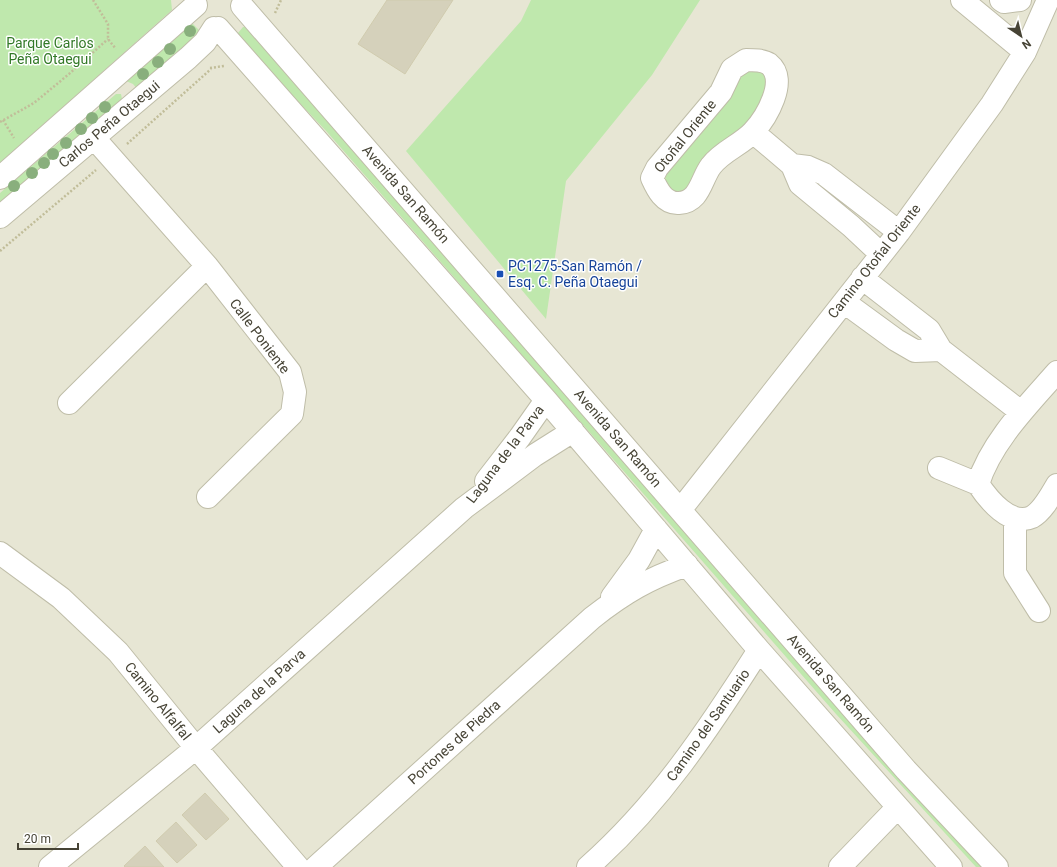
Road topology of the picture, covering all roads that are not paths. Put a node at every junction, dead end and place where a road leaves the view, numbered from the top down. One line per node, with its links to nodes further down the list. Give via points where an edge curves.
1 (962, 0): 8 (street)
2 (1001, 0): 3 (street)
3 (1020, 0)
4 (1048, 0): 8 (street, Camino Otoñal Oriente)
5 (195, 2): 7 (street, via 199,18); 9 (street, Carlos Peña Otaegui)
6 (243, 2): 7 (street, via 240,15 235,22 227,27); 32 (street, Avenida San Ramón)
7 (216, 28): 10 (street, Carlos Peña Otaegui, via 188,58); 23 (street)
8 (1025, 52): 16 (street, Camino Otoñal Oriente, via 992,104)
9 (106, 86): 10 (street, via 118,84 127,88 132,97); 14 (street, Carlos Peña Otaegui)
10 (130, 107): 12 (street, Carlos Peña Otaegui)
11 (753, 132): 11 (street, Otoñal Oriente, via 772,104 778,85 776,74 770,65 758,60 746,60 732,69 721,92 657,168 652,178 657,189 663,197 671,201 689,201 700,188 711,166); 13 (street)
12 (94, 138): 15 (street, Carlos Peña Otaegui); 18 (street, Calle Poniente)
13 (792, 165): 16 (street, via 808,167 824,174); 17 (street, via 800,184)
14 (0, 178)
15 (0, 217)
16 (899, 232): 17 (street, Camino Otoñal Oriente)
17 (881, 254): 19 (street, Camino Otoñal Oriente)
18 (208, 266): 24 (street); 30 (street, Calle Poniente, via 290,372 296,392 292,414)
19 (862, 278): 20 (street, Camino Otoñal Oriente); 21 (street, via 929,330)
20 (844, 302): 21 (street, via 915,351); 32 (street, Camino Otoñal Oriente)
21 (941, 350): 25 (street)
22 (1057, 372): 25 (street)
23 (546, 400): 26 (street); 31 (street, Laguna de la Parva, via 516,443)
24 (69, 403)
25 (1021, 412): 28 (street, via 984,465)
26 (573, 431): 31 (street, Laguna de la Parva, via 535,455); 34 (street)
27 (939, 468): 28 (street)
28 (978, 484): 33 (street, via 987,498 1004,513)
29 (1057, 485): 33 (street, via 1045,504 1032,517)
30 (208, 497)
31 (464, 508): 40 (street, Laguna de la Parva)
32 (681, 510): 48 (street, Avenida San Ramón, via 906,770)
33 (1015, 518): 37 (street, via 1015,574)
34 (656, 529): 36 (street); 38 (street, Portones de Piedra, via 618,590)
35 (0, 553): 40 (street, Camino Alfalfal, via 90,623 118,652)
36 (687, 564): 38 (street, Portones de Piedra, via 654,577 622,595); 39 (street)
37 (1039, 611)
38 (592, 618): 44 (street, Portones de Piedra)
39 (760, 650): 41 (street); 45 (street, Camino del Santuario, via 679,770 629,827)
40 (196, 748): 42 (street, Laguna de la Parva); 43 (street, Camino Alfalfal)
41 (897, 808): 46 (street); 47 (street)
42 (50, 867)
43 (298, 867)
44 (316, 867)
45 (588, 867)
46 (840, 867)
47 (951, 867)
48 (998, 867)

